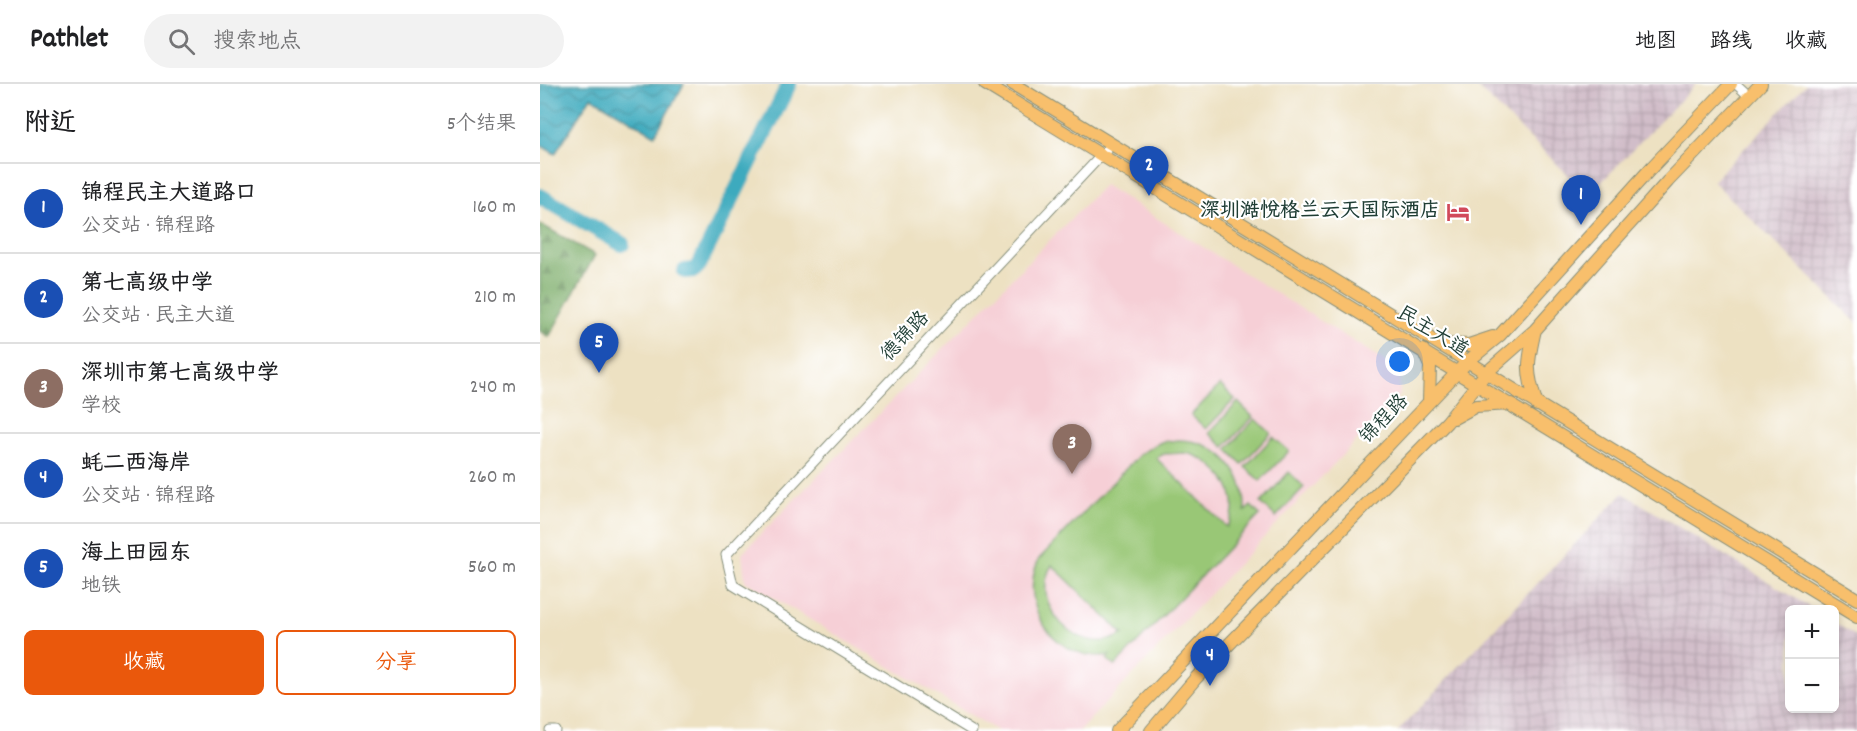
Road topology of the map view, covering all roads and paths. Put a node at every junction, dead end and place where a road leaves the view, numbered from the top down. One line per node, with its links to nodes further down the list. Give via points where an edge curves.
1 (985, 84): 8 (main road, 民主大道)
2 (1013, 84): 7 (main road, 民主大道)
3 (1731, 84): 10 (main road, 锦程路)
4 (1737, 84): 6 (street)
5 (1761, 84): 6 (main road)
6 (1749, 96): 9 (main road)
7 (1112, 144): 8 (street, 德锦路); 11 (main road, 民主大道)
8 (1102, 155): 12 (main road, 民主大道); 25 (street, 德锦路, via 726,555 733,585)
9 (1535, 330): 15 (main road); 19 (main road, via 1528,360)
10 (1500, 335): 11 (main road, via 1469,345); 13 (main road, 锦程路)
11 (1438, 343): 13 (main road, 民主大道)
12 (1423, 350): 14 (main road, 民主大道); 17 (main road, via 1430,366)
13 (1467, 362): 14 (main road, 锦程路); 15 (main road, 民主大道)
14 (1458, 372): 16 (main road, 民主大道); 17 (main road, 锦程路)
15 (1486, 373): 16 (main road); 19 (main road, 民主大道)
16 (1476, 383): 18 (main road, 民主大道); 20 (main road)
17 (1429, 402): 26 (main road, 锦程路)
18 (1511, 404): 20 (main road, via 1476,406); 22 (main road, 民主大道)
19 (1537, 405): 21 (main road, 民主大道)
20 (1447, 422): 27 (main road, via 1196,678)
21 (1857, 599)
22 (1857, 617)
23 (550, 731): 24 (street)
24 (556, 731)
25 (972, 731)
26 (1117, 731)
27 (1151, 731)

